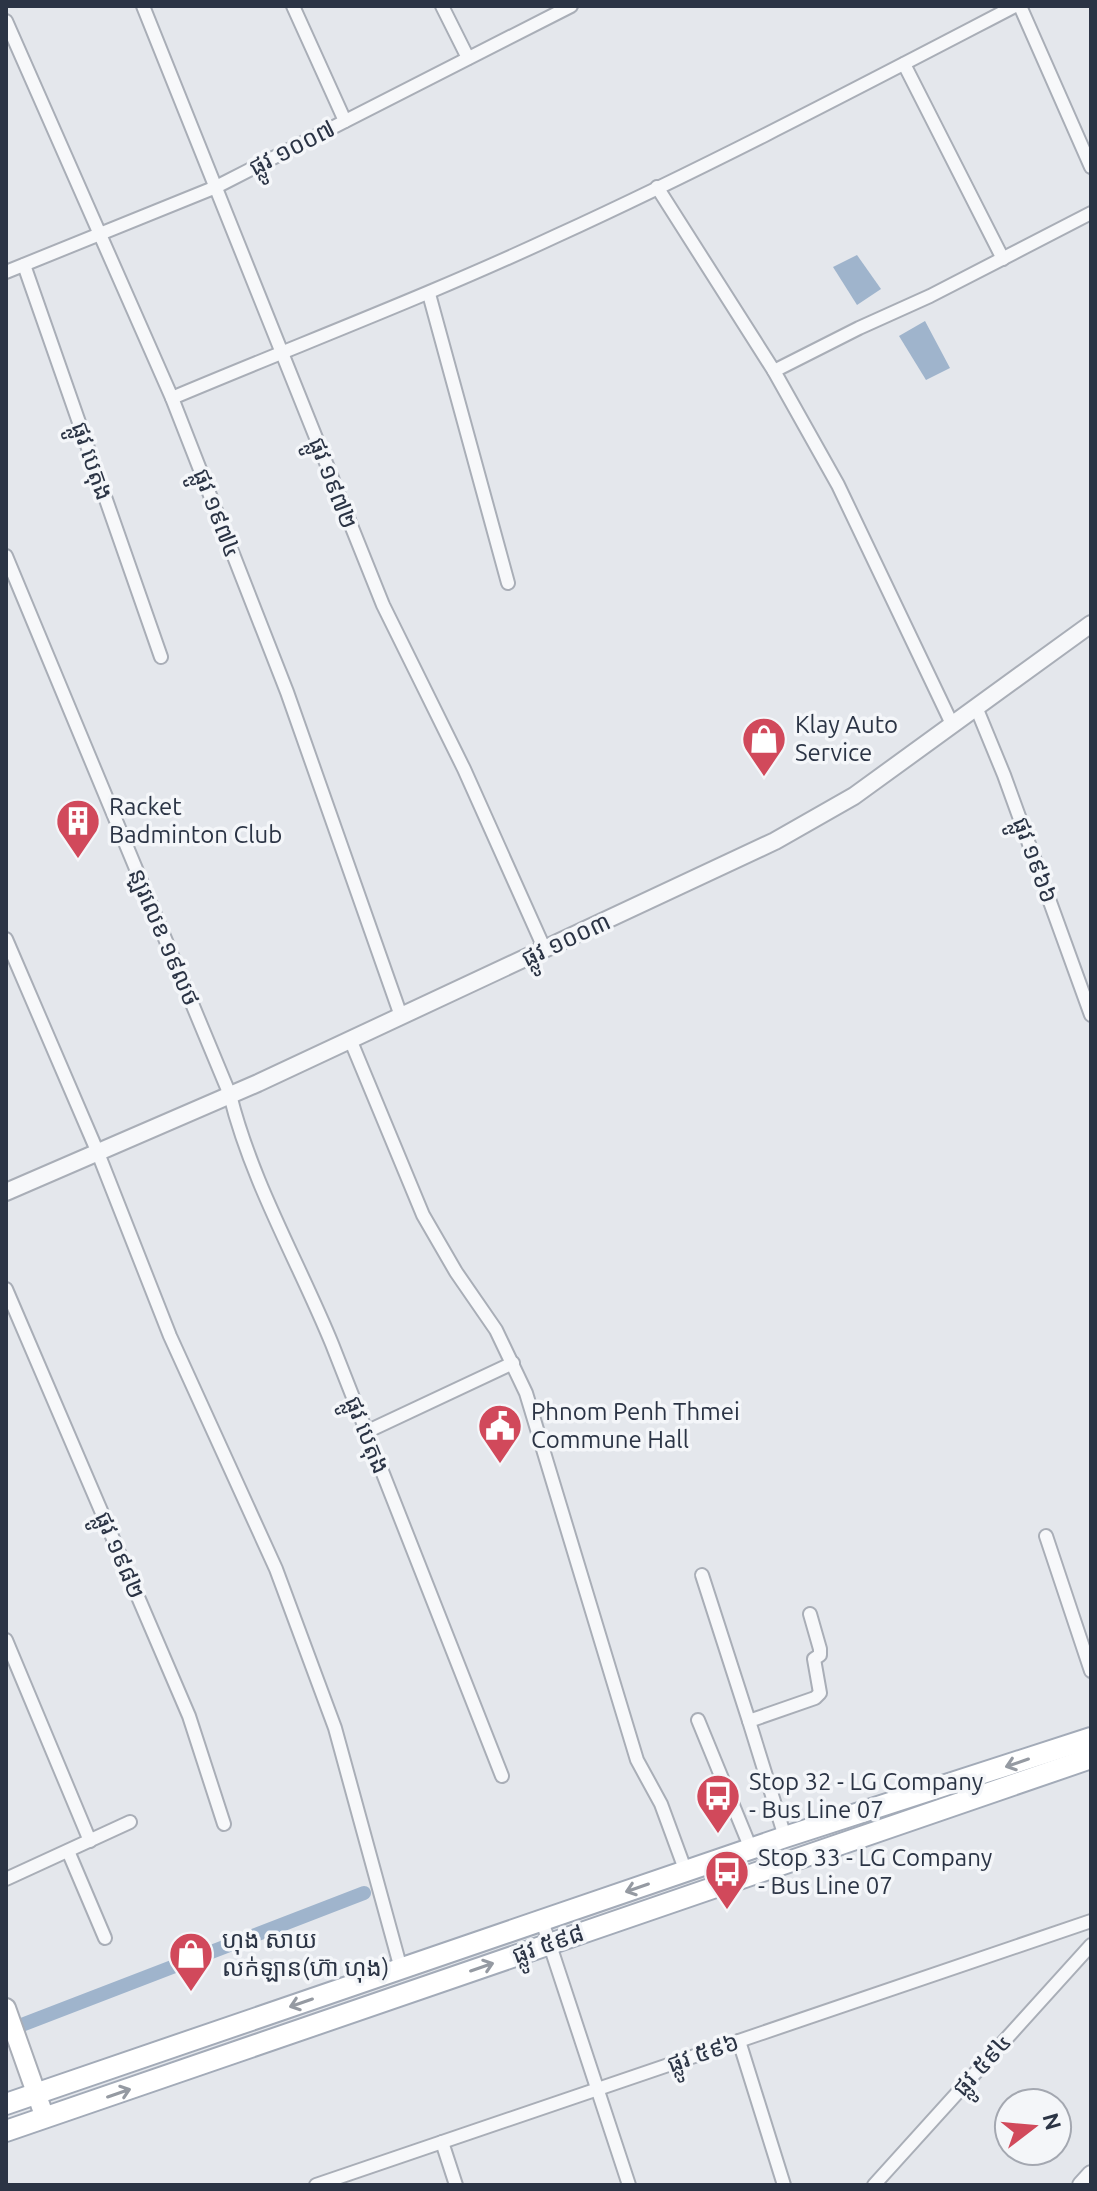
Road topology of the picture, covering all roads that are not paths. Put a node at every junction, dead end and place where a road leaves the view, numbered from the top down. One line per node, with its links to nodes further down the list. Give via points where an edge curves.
1 (143, 6): 12 (street, ផ្លូវ ១៩៧២)
2 (293, 6): 10 (street)
3 (442, 6): 8 (street)
4 (571, 6): 6 (street, ផ្លូវ ១០០៧)
5 (1017, 6): 9 (street); 11 (street)
6 (555, 10): 8 (street, ផ្លូវ ១០០៧)
7 (6, 21): 15 (street, ផ្លូវ ១៩៧៤)
8 (468, 58): 10 (street, ផ្លូវ ១០០៧)
9 (904, 64): 13 (street); 16 (street)
10 (345, 121): 12 (street, ផ្លូវ ១០០៧)
11 (1091, 167)
12 (216, 187): 15 (street, ផ្លូវ ១០០៧); 20 (street, ផ្លូវ ១៩៧២)
13 (657, 187): 19 (street); 21 (street)
14 (1091, 213): 16 (street)
15 (102, 234): 17 (street, ផ្លូវ ១០០៧); 22 (street, ផ្លូវ ១៩៧៤)
16 (1003, 259): 21 (street)
17 (24, 265): 18 (street, ផ្លូវ ១០០៧); 26 (street, ផ្លូវ បេតុង)
18 (6, 272)
19 (429, 294): 20 (street); 24 (street)
20 (283, 351): 22 (street); 30 (street, ផ្លូវ ១៩៧២, via 383,605)
21 (774, 371): 28 (street, via 838,485)
22 (172, 398): 32 (street, ផ្លូវ ១៩៧៤, via 287,692)
23 (6, 556): 34 (street, ន្ឡរលេខ ១៩លថ)
24 (508, 583)
25 (1091, 624): 27 (street, ផ្លូវ ១០០៣)
26 (161, 657)
27 (976, 707): 28 (street, ផ្លូវ ១០០៣); 31 (street, ផ្លូវ ១៩៦៦)
28 (952, 724): 30 (street, ផ្លូវ ១០០៣, via 854,796 775,841)
29 (6, 939): 35 (street)
30 (545, 950): 32 (street, ផ្លូវ ១០០៣)
31 (1091, 1015)
32 (401, 1016): 33 (street, ផ្លូវ ១០០៣)
33 (350, 1039): 34 (street, ផ្លូវ ១០០៣); 38 (street, via 423,1215)
34 (230, 1095): 35 (street, ផ្លូវ ១០០៣); 39 (street, ផ្លូវ បេតុង, via 261,1189 313,1296)
35 (98, 1153): 36 (street, ផ្លូវ ១០០៣); 63 (street, via 170,1336 276,1569 335,1728)
36 (6, 1192)
37 (6, 1289): 51 (street, ផ្លូវ ១៩៨២, via 189,1716)
38 (513, 1363): 39 (street); 56 (street, via 537,1425 637,1760 661,1804)
39 (366, 1432): 49 (street, ផ្លូវ បេតុង)
40 (1046, 1536): 44 (street)
41 (702, 1575): 46 (street)
42 (810, 1614): 46 (street, via 820,1649 813,1665 820,1693)
43 (6, 1640): 53 (street)
44 (1091, 1671)
45 (698, 1720): 54 (street)
46 (749, 1721): 52 (street)
47 (1091, 1738): 52 (main road, ផ្លូវ ៥៩៨, one-way to 52)
48 (1091, 1758): 61 (main road, ផ្លូវ ៥៩៨)
49 (502, 1776)
50 (130, 1822): 53 (street)
51 (224, 1824)
52 (785, 1837): 54 (main road, ផ្លូវ ៥៩៨)
53 (90, 1841): 55 (street)
54 (751, 1849): 56 (main road, ផ្លូវ ៥៩៨)
55 (68, 1851): 57 (street); 60 (street)
56 (686, 1872): 58 (main road, ផ្លូវ ៥៩៨, one-way to 58)
57 (6, 1879)
58 (542, 1921): 61 (street); 63 (main road, ផ្លូវ ៥៩៨)
59 (1091, 1921): 65 (street, ផ្លូវ ៥៩៦)
60 (105, 1938)
61 (549, 1944): 66 (street); 69 (main road, ផ្លូវ ៥៩៨, one-way to 61)
62 (1091, 1945): 77 (street, ផ្លូវ ៥៩៤)
63 (401, 1969): 67 (main road, ផ្លូវ ៥៩៨, one-way to 67)
64 (8, 2012): 67 (main road)
65 (739, 2041): 66 (street, ផ្លូវ ៥៩៦); 76 (street)
66 (597, 2089): 71 (street, ផ្លូវ ៥៩៦); 75 (street)
67 (37, 2094): 68 (main road, ផ្លូវ ៥៩៨); 69 (main road)
68 (6, 2104)
69 (45, 2118): 70 (main road, ផ្លូវ ៥៩៨)
70 (6, 2131)
71 (442, 2142): 73 (street, ផ្លូវ ៥៩៦); 74 (street)
72 (1091, 2174): 78 (street)
73 (316, 2185)
74 (456, 2185)
75 (629, 2185)
76 (784, 2185)
77 (874, 2185)
78 (1081, 2185)

